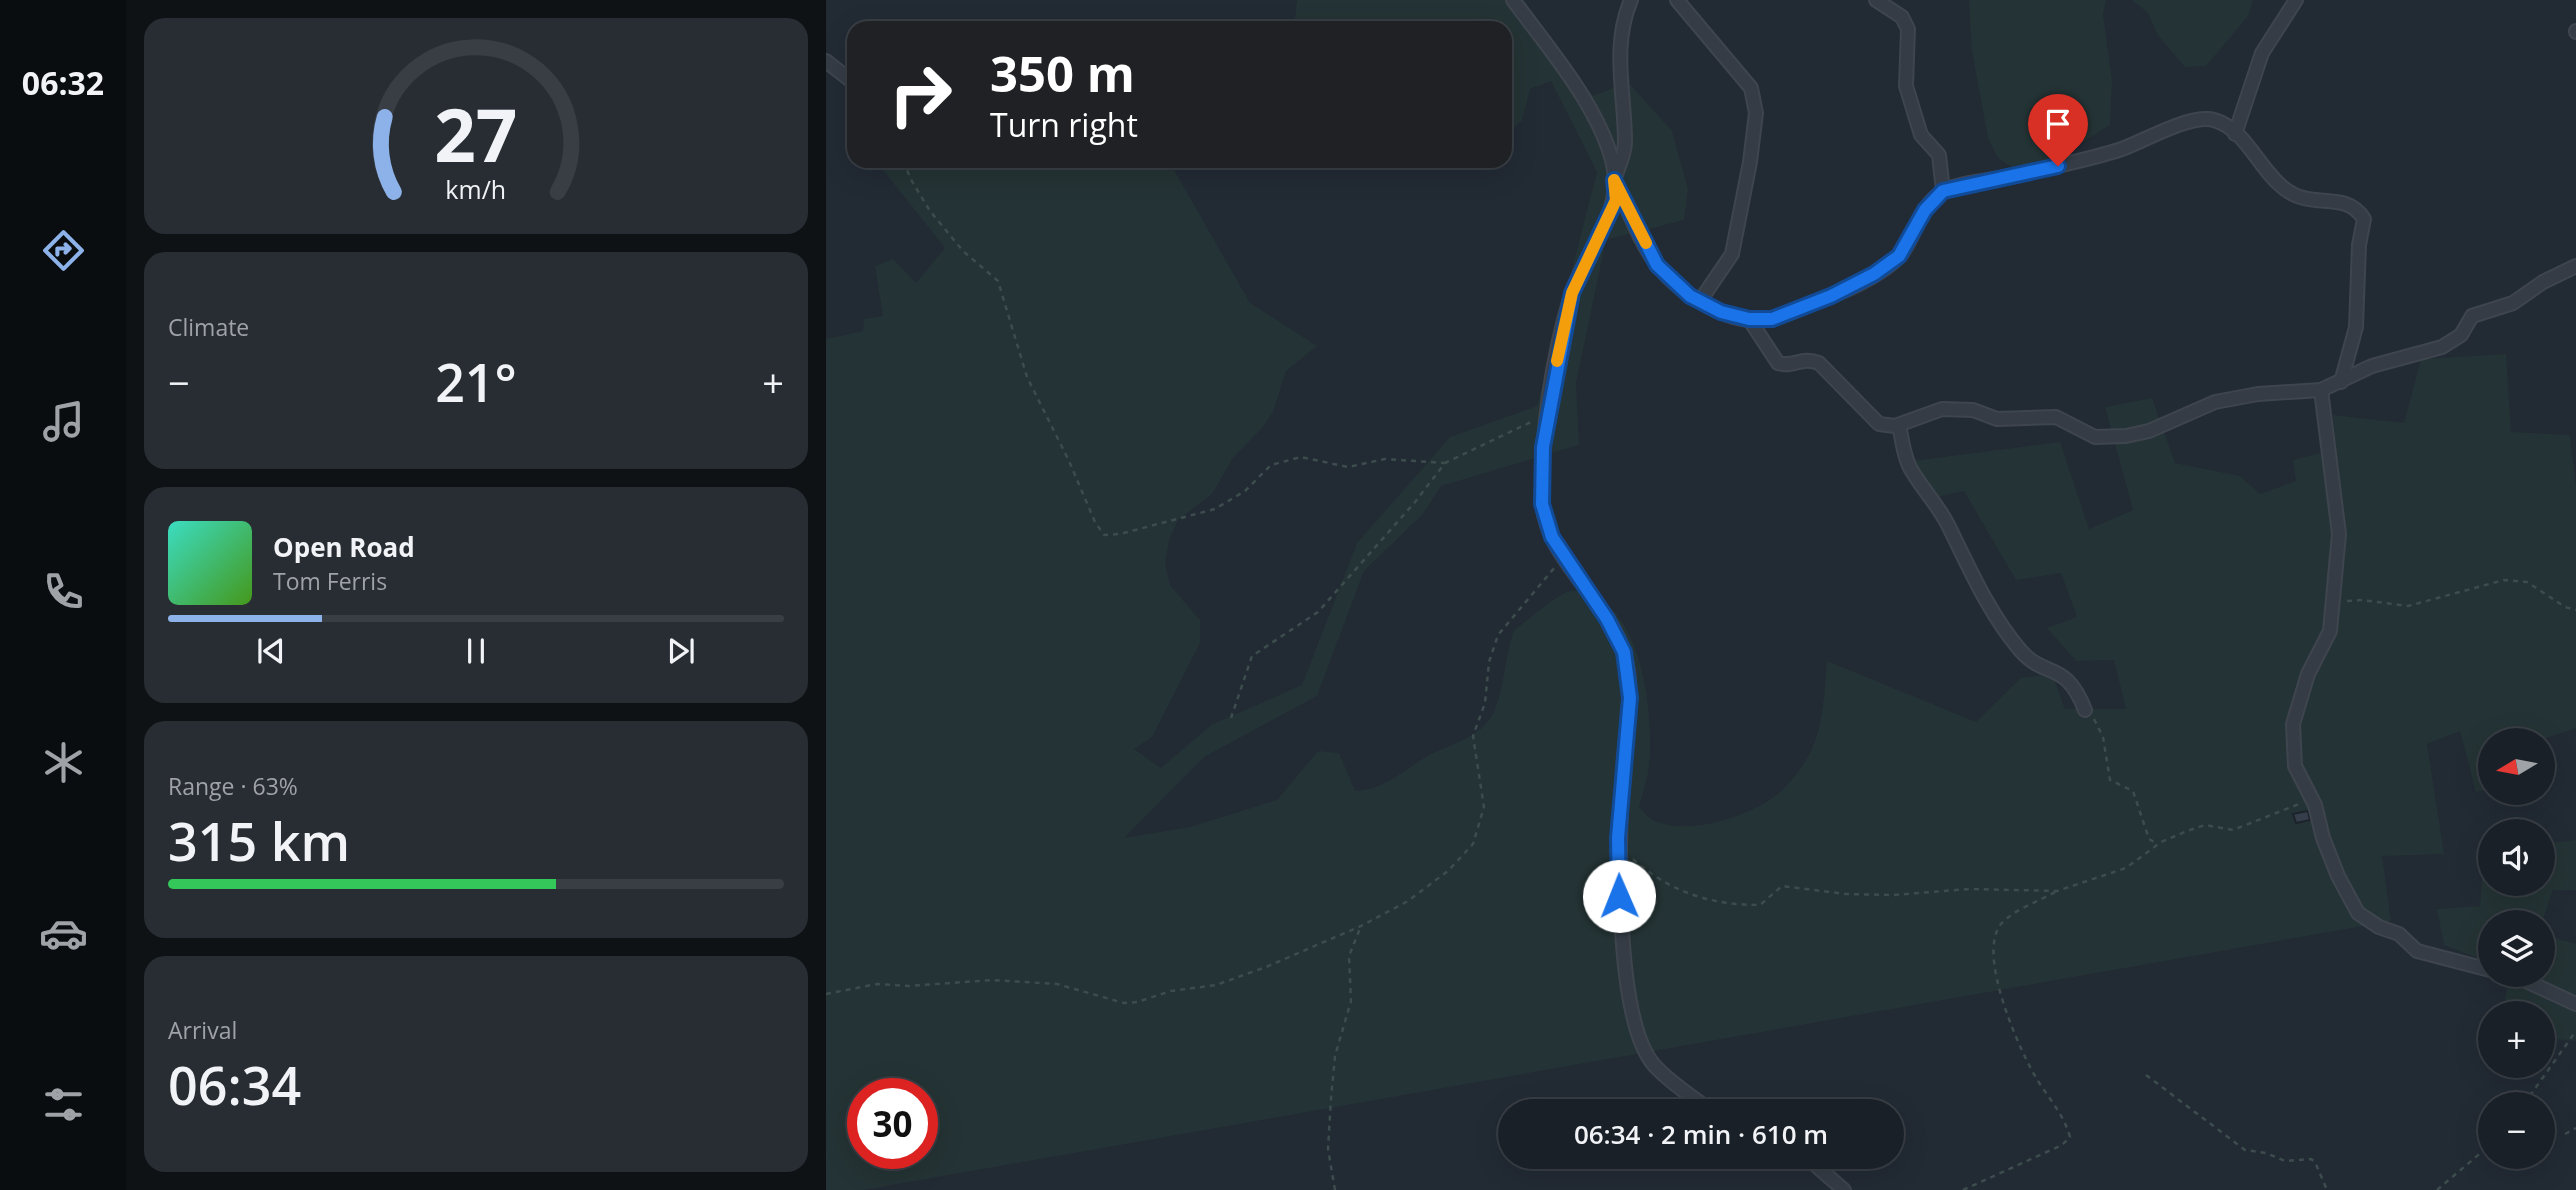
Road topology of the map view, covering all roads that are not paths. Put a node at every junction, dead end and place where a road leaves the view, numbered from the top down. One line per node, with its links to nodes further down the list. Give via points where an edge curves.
1 (1513, 0): 9 (street, via 1598,125 1613,161)
2 (1631, 0): 9 (street, via 1622,19 1620,57 1625,145)
3 (1676, 0): 12 (street, via 1751,88 1756,113 1732,254)
4 (1877, 0): 10 (street, via 1902,17 1908,29 1906,86 1921,135 1939,155)
5 (2296, 0): 8 (street, via 2262,53)
6 (826, 61): 7 (street)
7 (847, 78)
8 (2235, 134): 10 (street, via 2212,119 2193,120 2096,157); 14 (street, via 2264,170 2301,200 2340,202 2357,208 2364,219 2357,327)
9 (1614, 180): 12 (street, via 1657,265); 21 (street, via 1616,200 1572,293 1543,447 1542,504 1552,537 1624,652 1630,698 1618,846 1619,896 1638,1034 1654,1065)
10 (1943, 191): 13 (street, via 1925,210 1899,256 1874,274 1772,319)
11 (2576, 266): 14 (street, via 2513,303 2472,316 2461,335 2442,347 2372,366)
12 (1700, 301): 13 (street)
13 (1749, 319): 16 (street, via 1778,363 1808,359 1819,363 1880,424)
14 (2341, 382): 15 (street)
15 (2321, 390): 16 (street, via 2215,401 2149,431 2126,436 2095,436 2056,417 1997,419 1973,410 1942,409); 18 (street, via 2339,534 2330,631 2308,674 2293,724 2295,766 2311,796 2338,876 2358,914 2399,934 2417,951)
16 (1899, 425): 17 (street, via 1911,470 1948,523 1976,586 2000,624 2023,653 2067,678)
17 (2085, 709)
18 (2478, 967)
19 (2539, 987): 20 (street)
20 (2576, 1004)
21 (1696, 1099)
22 (1820, 1169): 23 (street)
23 (1844, 1190)

